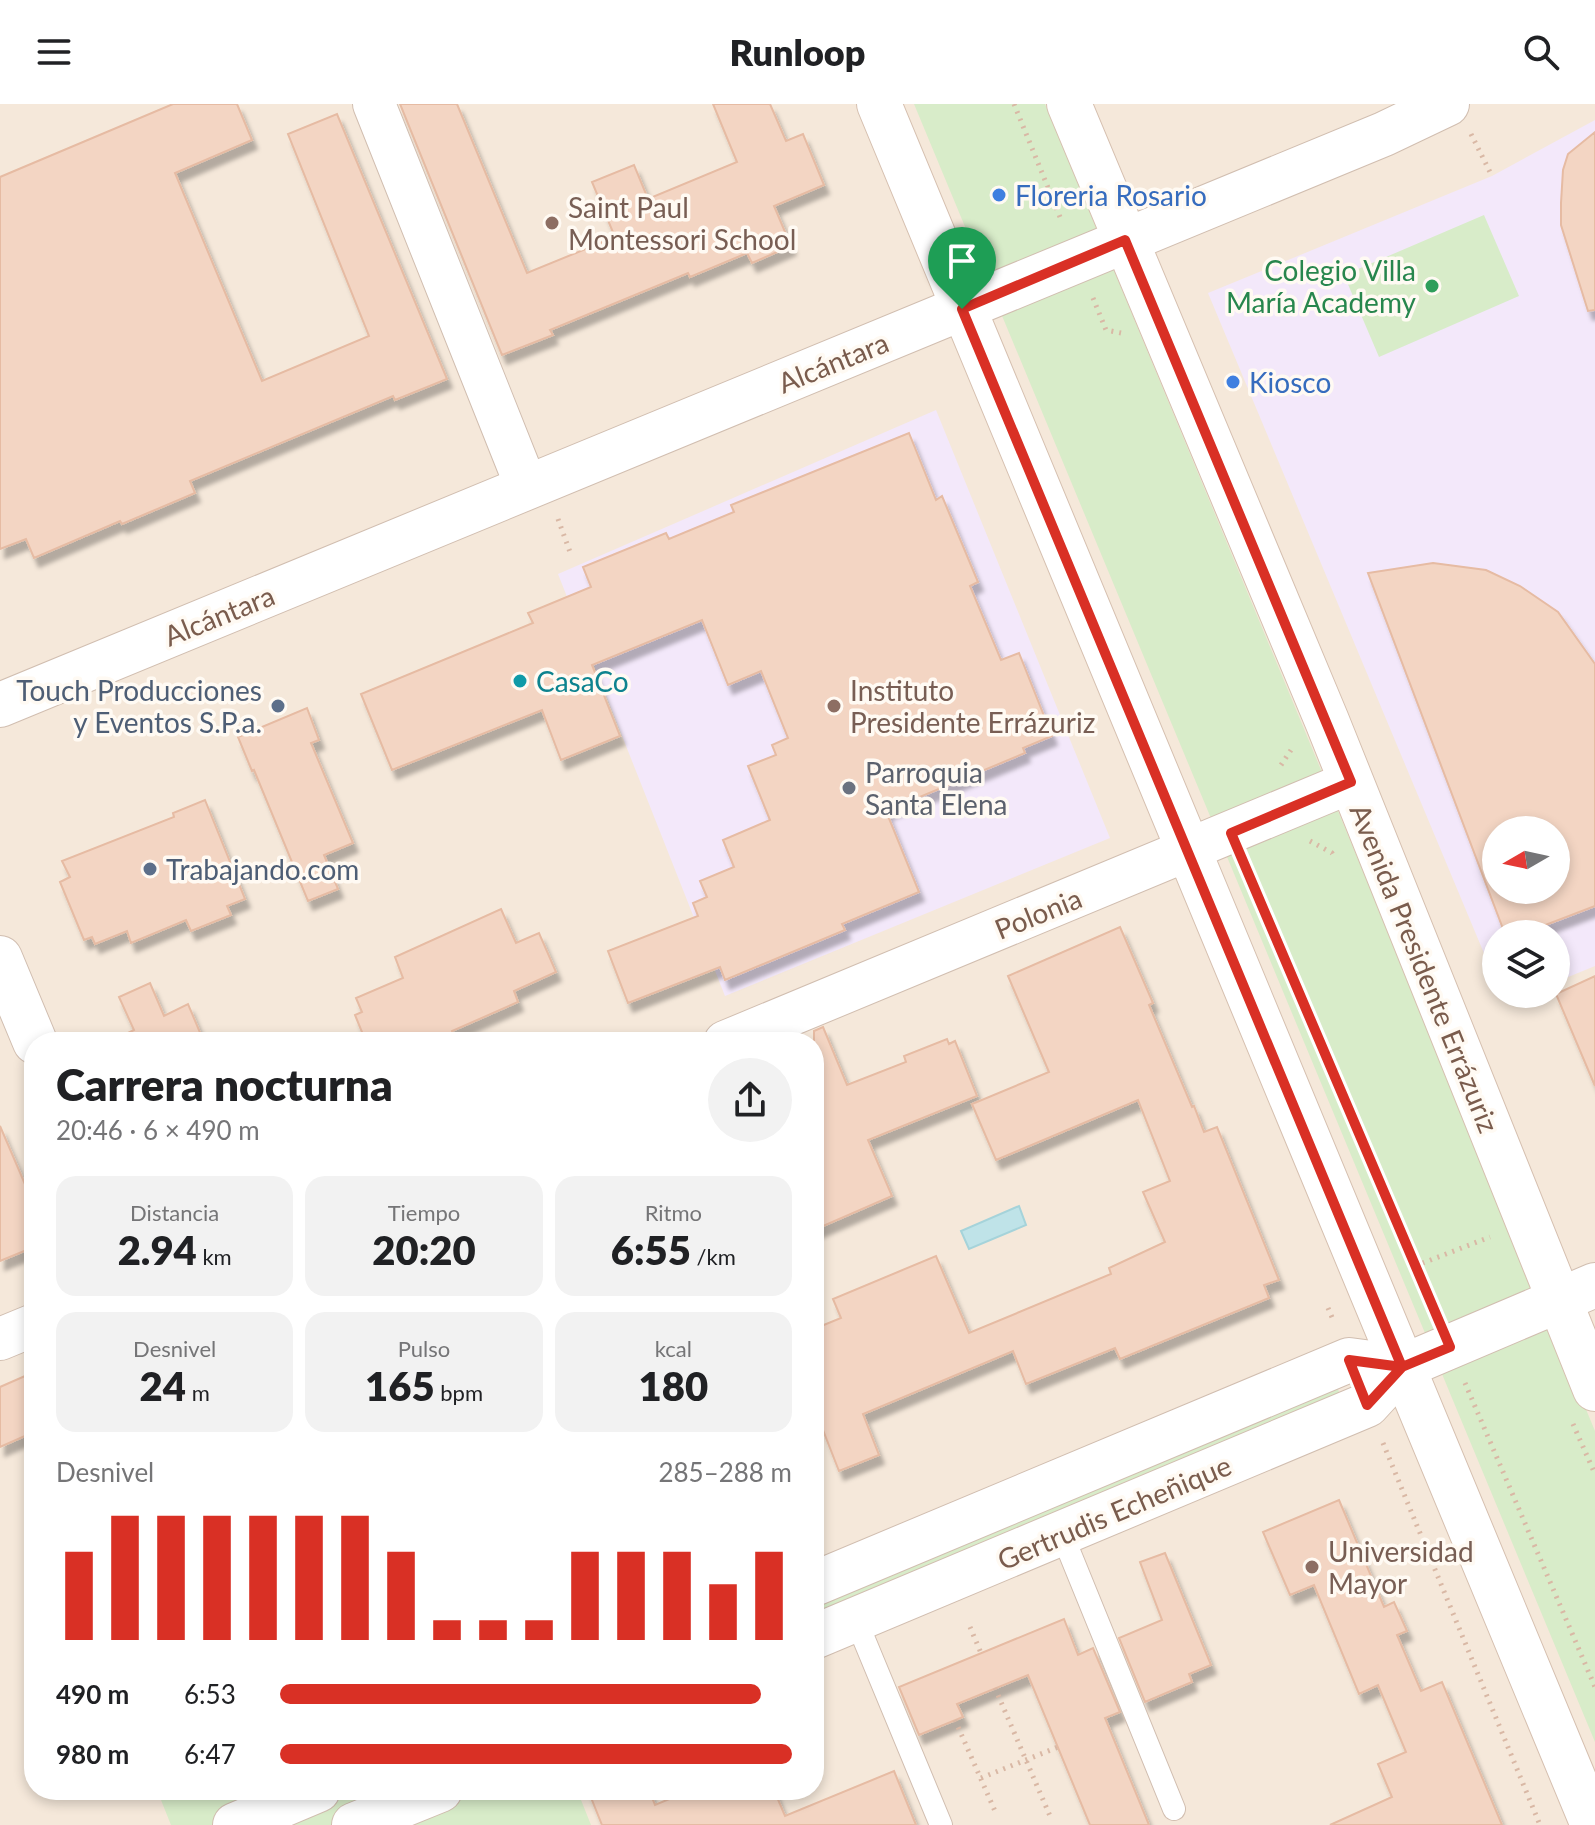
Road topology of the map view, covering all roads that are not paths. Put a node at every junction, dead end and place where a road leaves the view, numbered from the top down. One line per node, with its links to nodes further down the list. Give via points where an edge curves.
1 (374, 104): 7 (street)
2 (879, 104): 6 (street)
3 (1069, 104): 5 (street, Avenida Presidente Errázuriz)
4 (1458, 116): 5 (street, Alcántara, via 1384,134)
5 (1125, 240): 6 (street, Alcántara); 9 (street, Avenida Presidente Errázuriz)
6 (962, 309): 7 (street, Alcántara); 10 (street)
7 (527, 488): 8 (street, Alcántara)
8 (0, 705)
9 (1351, 782): 10 (street, Polonia); 14 (street, Avenida Presidente Errázuriz)
10 (1188, 851): 13 (street, Polonia); 17 (street)
11 (0, 958): 12 (street)
12 (31, 1032)
13 (749, 1032)
14 (1577, 1292): 17 (street, Gertrudis Echeñique); 18 (street, Avenida Presidente Errázuriz)
15 (24, 1329): 16 (street)
16 (0, 1339)
17 (1402, 1367): 19 (street, Gertrudis Echeñique, via 1367,1405); 20 (street, Gertrudis Echeñique, via 1349,1360); 29 (street)
18 (1595, 1389)
19 (1062, 1534): 21 (street, Gertrudis Echeñique); 25 (lane)
20 (824, 1580)
21 (856, 1620): 22 (street, Gertrudis Echeñique); 28 (lane)
22 (824, 1633)
23 (294, 1800): 27 (street)
24 (408, 1800): 26 (street)
25 (1174, 1809)
26 (357, 1816)
27 (235, 1825)
28 (941, 1825)
29 (1593, 1825)

